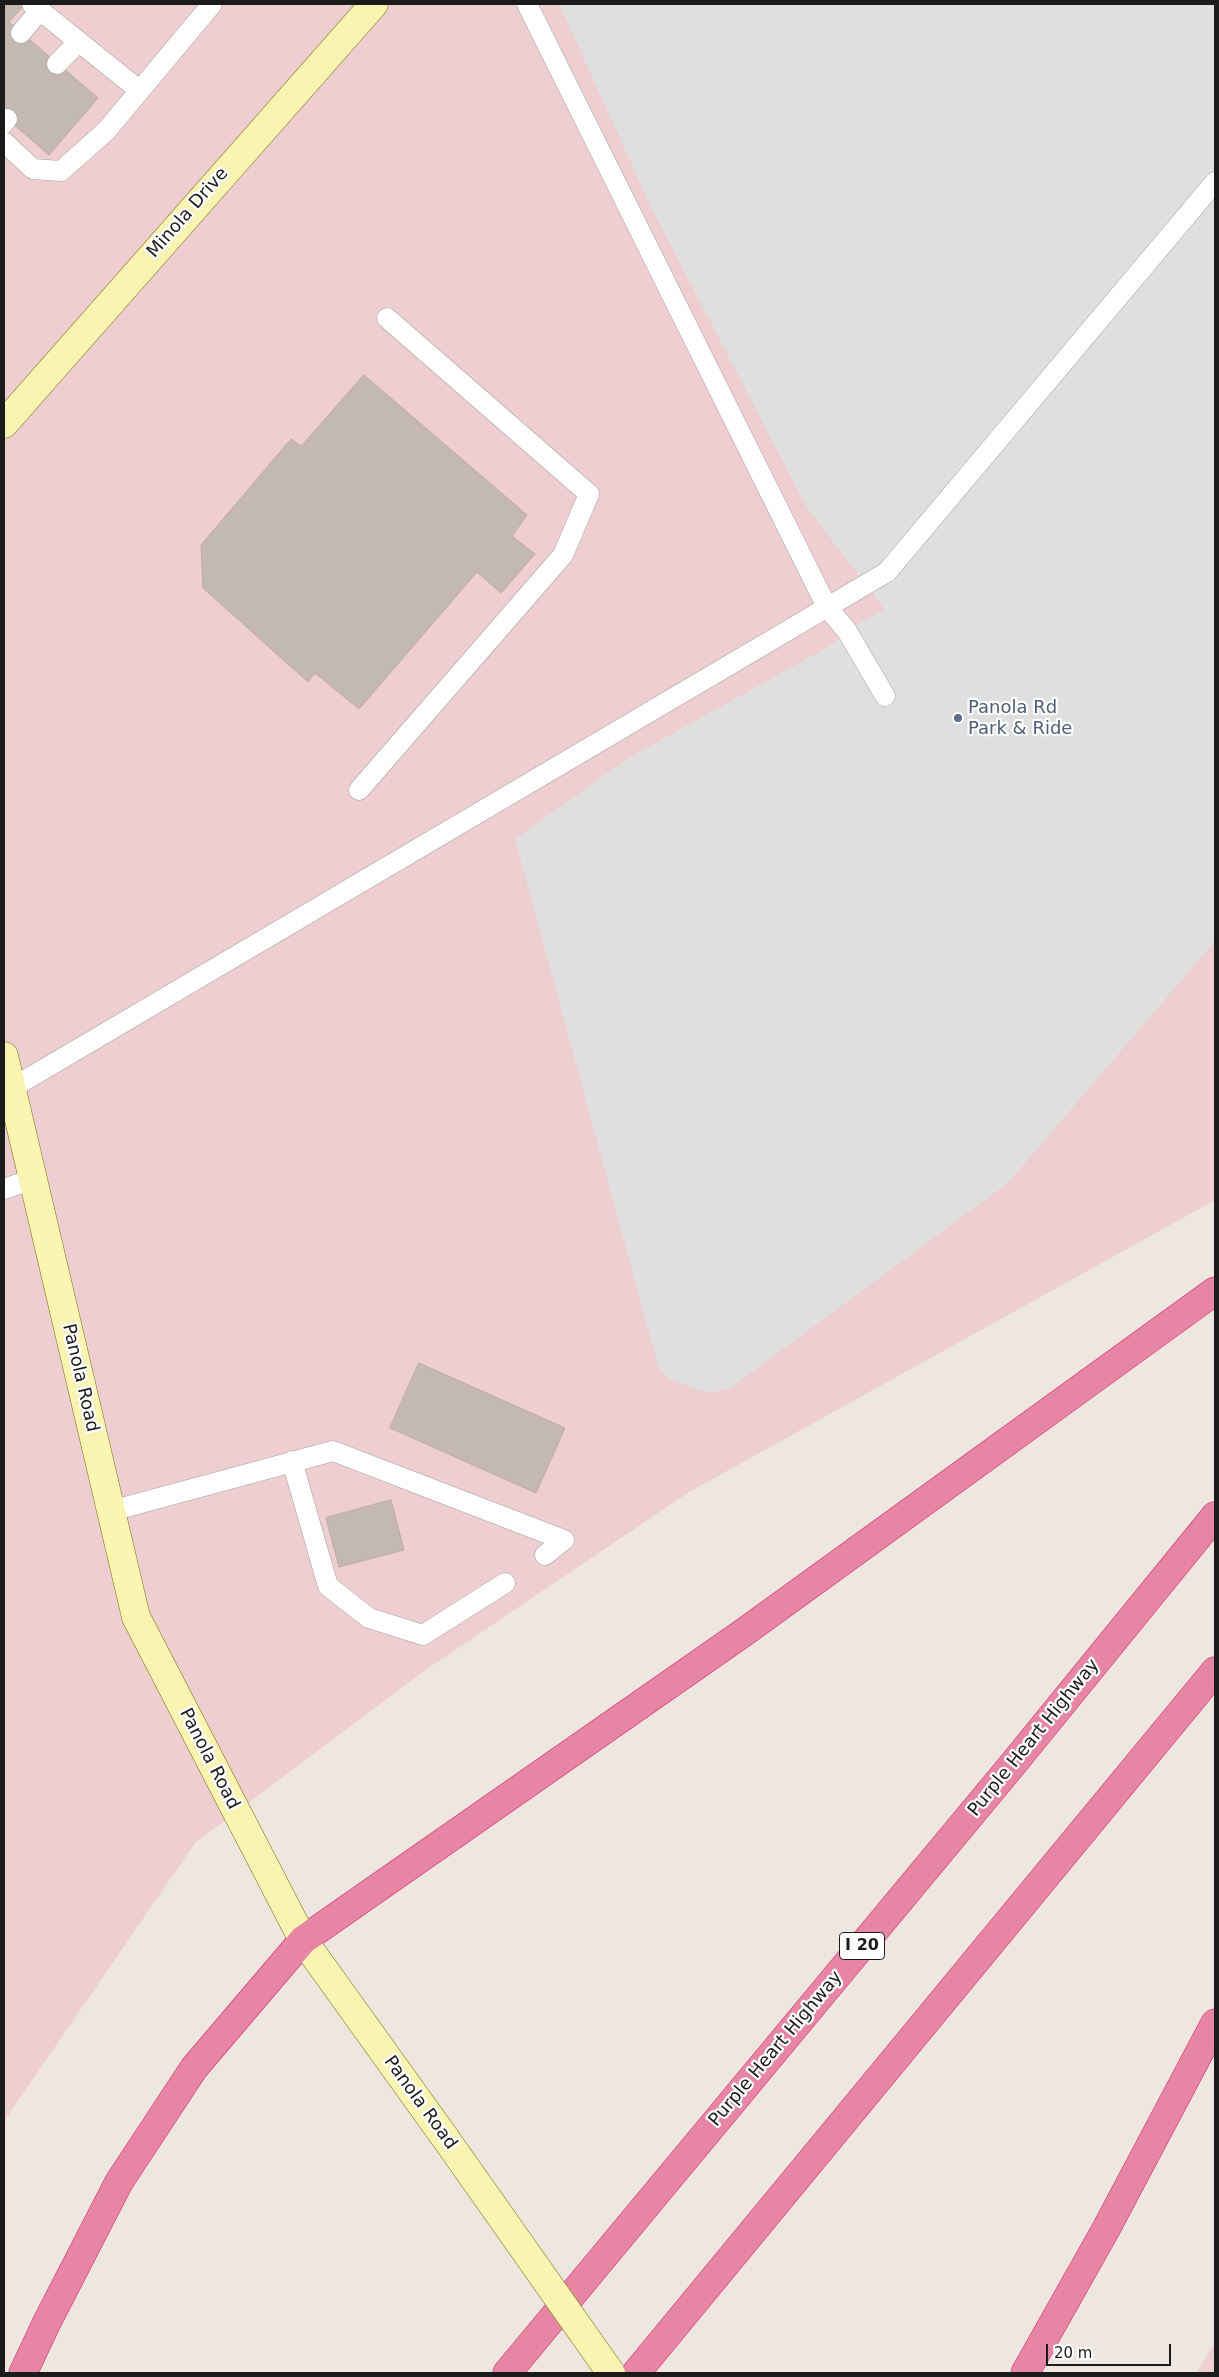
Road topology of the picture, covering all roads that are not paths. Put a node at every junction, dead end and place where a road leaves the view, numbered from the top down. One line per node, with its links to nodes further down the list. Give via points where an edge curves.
1 (212, 4): 8 (lane)
2 (374, 4): 12 (main road, Minola Drive)
3 (528, 4): 13 (lane)
4 (36, 7): 5 (lane); 6 (lane)
5 (21, 33)
6 (78, 42): 7 (lane); 8 (lane)
7 (58, 64)
8 (140, 90): 9 (lane, via 106,131 61,171 33,169)
9 (4, 142)
10 (1215, 182): 13 (lane, via 887,572)
11 (387, 318): 15 (lane, via 590,494 563,555)
12 (4, 424)
13 (827, 607): 14 (lane, via 847,631); 17 (lane)
14 (885, 696)
15 (359, 790)
16 (4, 1056): 17 (main road, Panola Road)
17 (12, 1088): 18 (main road, Panola Road)
18 (33, 1179): 19 (lane); 22 (main road, Panola Road)
19 (4, 1189)
20 (1215, 1291): 27 (highway, via 743,1633)
21 (292, 1461): 22 (lane); 24 (lane, via 334,1451 564,1540); 25 (lane, via 328,1586 369,1618 424,1635)
22 (112, 1511): 27 (main road, Panola Road, via 136,1617)
23 (1215, 1516): 30 (highway, Purple Heart Highway / I 20)
24 (545, 1555)
25 (505, 1583)
26 (1215, 1671): 32 (highway)
27 (303, 1940): 29 (highway, via 194,2068 119,2182); 31 (main road, Panola Road, bridge)
28 (1215, 2023): 33 (highway, via 1111,2220)
29 (23, 2373)
30 (507, 2373)
31 (611, 2373)
32 (636, 2373)
33 (1025, 2373)

